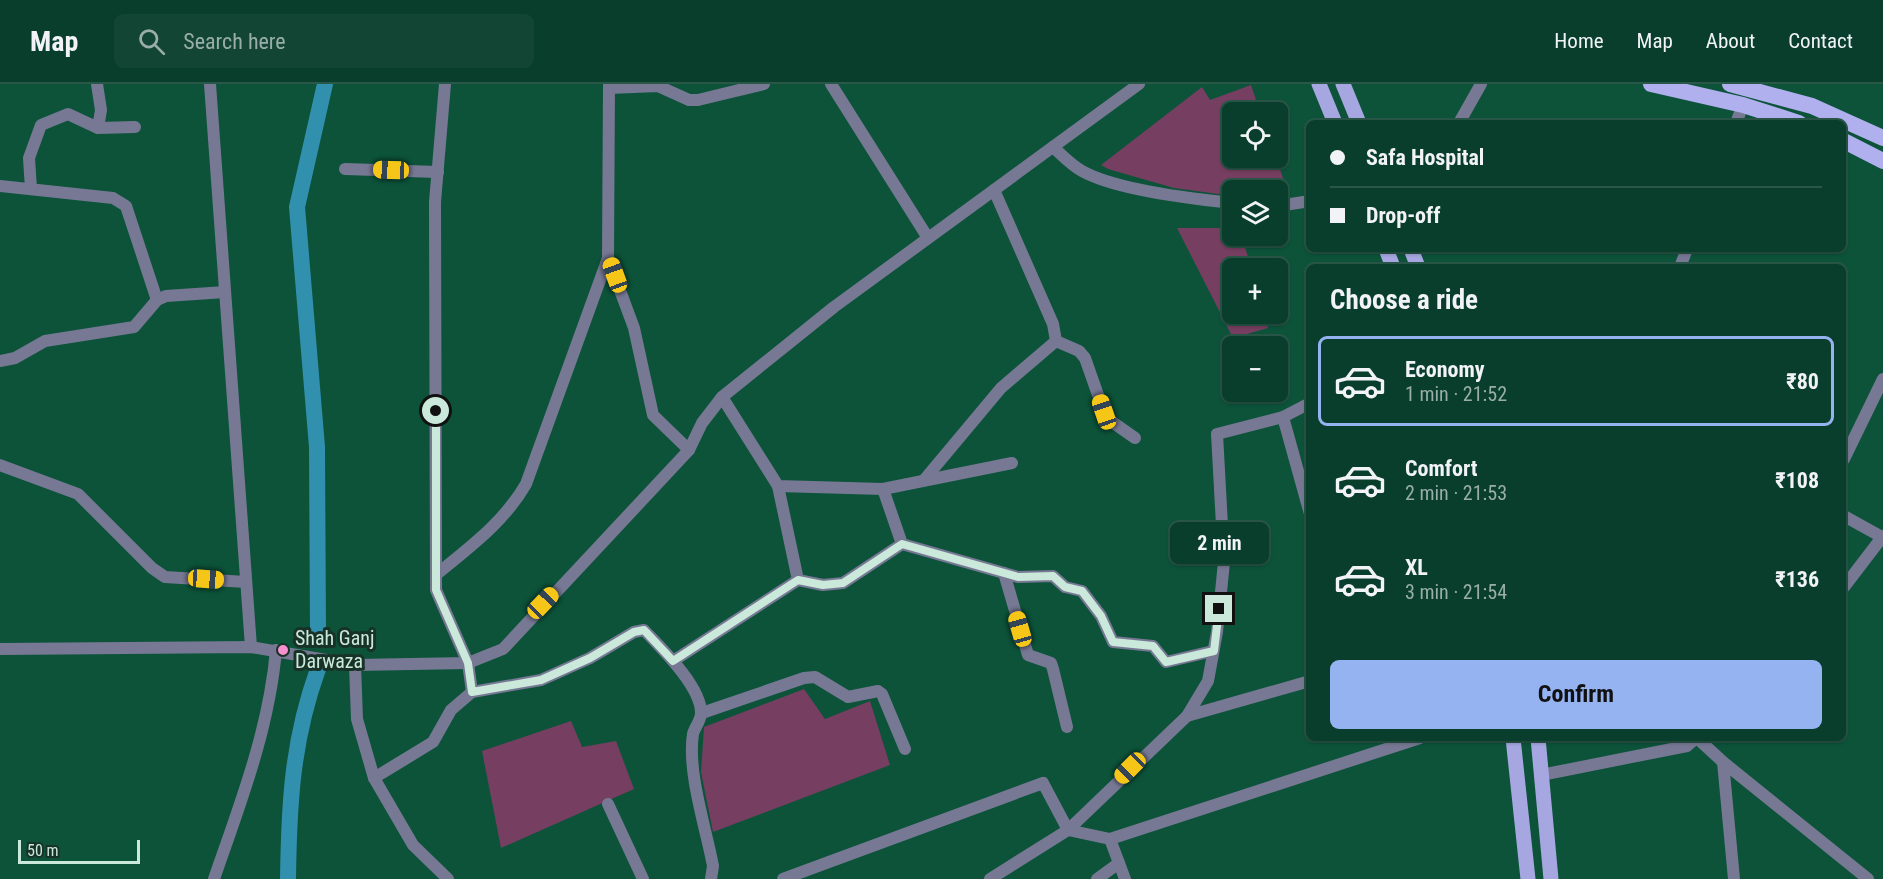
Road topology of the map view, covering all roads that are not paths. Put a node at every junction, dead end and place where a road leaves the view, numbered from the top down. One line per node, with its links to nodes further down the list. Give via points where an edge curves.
1 (97, 84): 22 (street, via 101,110)
2 (210, 84): 37 (street)
3 (445, 84): 28 (street)
4 (764, 84): 12 (street, via 698,100 688,100 658,86)
5 (831, 84): 35 (street)
6 (1139, 84): 25 (street)
7 (1319, 84): 14 (main road)
8 (1343, 84): 15 (main road)
9 (1481, 84): 16 (street)
10 (1651, 84): 13 (highway)
11 (1730, 84): 19 (highway, via 1812,106)
12 (609, 86): 36 (street)
13 (1743, 105): 17 (street); 18 (highway)
14 (1334, 120)
15 (1358, 120)
16 (1461, 120)
17 (1737, 120)
18 (1790, 120)
19 (1843, 120)
20 (1846, 121): 23 (highway)
21 (135, 127): 22 (street)
22 (98, 129): 30 (street, via 68,114 41,125 29,158)
23 (1883, 138)
24 (1846, 142): 26 (highway)
25 (1053, 147): 31 (street); 32 (street, via 1082,171 1110,181)
26 (1883, 161)
27 (345, 169): 28 (street)
28 (438, 172): 57 (street)
29 (0, 186): 30 (street)
30 (31, 189): 38 (street, via 113,198 126,206)
31 (994, 190): 35 (street); 39 (street, via 1053,324)
32 (1222, 202)
33 (1306, 202): 34 (street)
34 (1288, 204)
35 (928, 238): 42 (street)
36 (608, 258): 46 (street, via 634,328 653,416); 57 (street, via 526,484 498,524)
37 (225, 292): 38 (street); 60 (street)
38 (157, 300): 40 (street, via 134,327 45,341 15,358)
39 (1056, 341): 45 (street, via 1079,351 1085,358 1108,419); 50 (street, via 1000,388)
40 (0, 361)
41 (1883, 379): 47 (street)
42 (722, 397): 46 (street); 51 (street)
43 (1306, 405): 44 (street)
44 (1283, 417): 53 (street); 65 (street, via 1217,434 1224,562)
45 (1135, 438)
46 (688, 450): 67 (street, via 503,649)
47 (1846, 455)
48 (1012, 463): 50 (street)
49 (0, 465): 60 (street, via 78,494 165,577)
50 (924, 480): 52 (street)
51 (778, 486): 52 (street); 59 (street)
52 (883, 489): 56 (street)
53 (1306, 500)
54 (1846, 517): 55 (street)
55 (1882, 536): 61 (street)
56 (902, 544): 58 (street); 59 (street, via 843,583 823,585)
57 (437, 573): 67 (street, via 436,590)
58 (1004, 573): 65 (street, via 1018,577 1053,576 1065,587 1082,591 1101,616 1113,642 1153,646 1166,662); 73 (street, via 1028,655 1051,663)
59 (798, 580): 66 (street)
60 (246, 582): 62 (street)
61 (1846, 584)
62 (251, 647): 63 (street); 64 (street)
63 (0, 649)
64 (276, 650): 68 (street); 88 (street, via 260,746)
65 (1214, 651): 72 (street, via 1208,681)
66 (673, 661): 70 (street, via 644,630 541,680); 71 (street, via 695,692)
67 (468, 663): 68 (street); 70 (street)
68 (355, 665): 82 (street, via 357,719)
69 (1306, 682): 72 (street)
70 (472, 692): 82 (street, via 451,710 433,742)
71 (702, 713): 79 (street, via 815,677 848,697 878,691 882,694); 91 (street, via 693,734 694,773 714,866)
72 (1186, 716): 84 (street)
73 (1067, 728)
74 (1411, 741): 85 (street)
75 (1513, 741): 96 (main road)
76 (1538, 741): 81 (main road)
77 (1693, 741): 81 (street, via 1687,746)
78 (1699, 741): 80 (street)
79 (905, 749)
80 (1722, 762): 87 (street); 98 (street)
81 (1541, 775): 97 (main road)
82 (374, 778): 89 (street, via 413,845)
83 (608, 804): 90 (street)
84 (1068, 830): 85 (street); 92 (street, via 1043,783); 93 (street)
85 (1110, 839): 86 (street)
86 (1119, 863): 94 (street); 95 (street)
87 (1865, 878)
88 (214, 879)
89 (448, 879)
90 (643, 879)
91 (711, 879)
92 (783, 879)
93 (990, 879)
94 (1097, 879)
95 (1125, 879)
96 (1528, 879)
97 (1551, 879)
98 (1734, 879)

